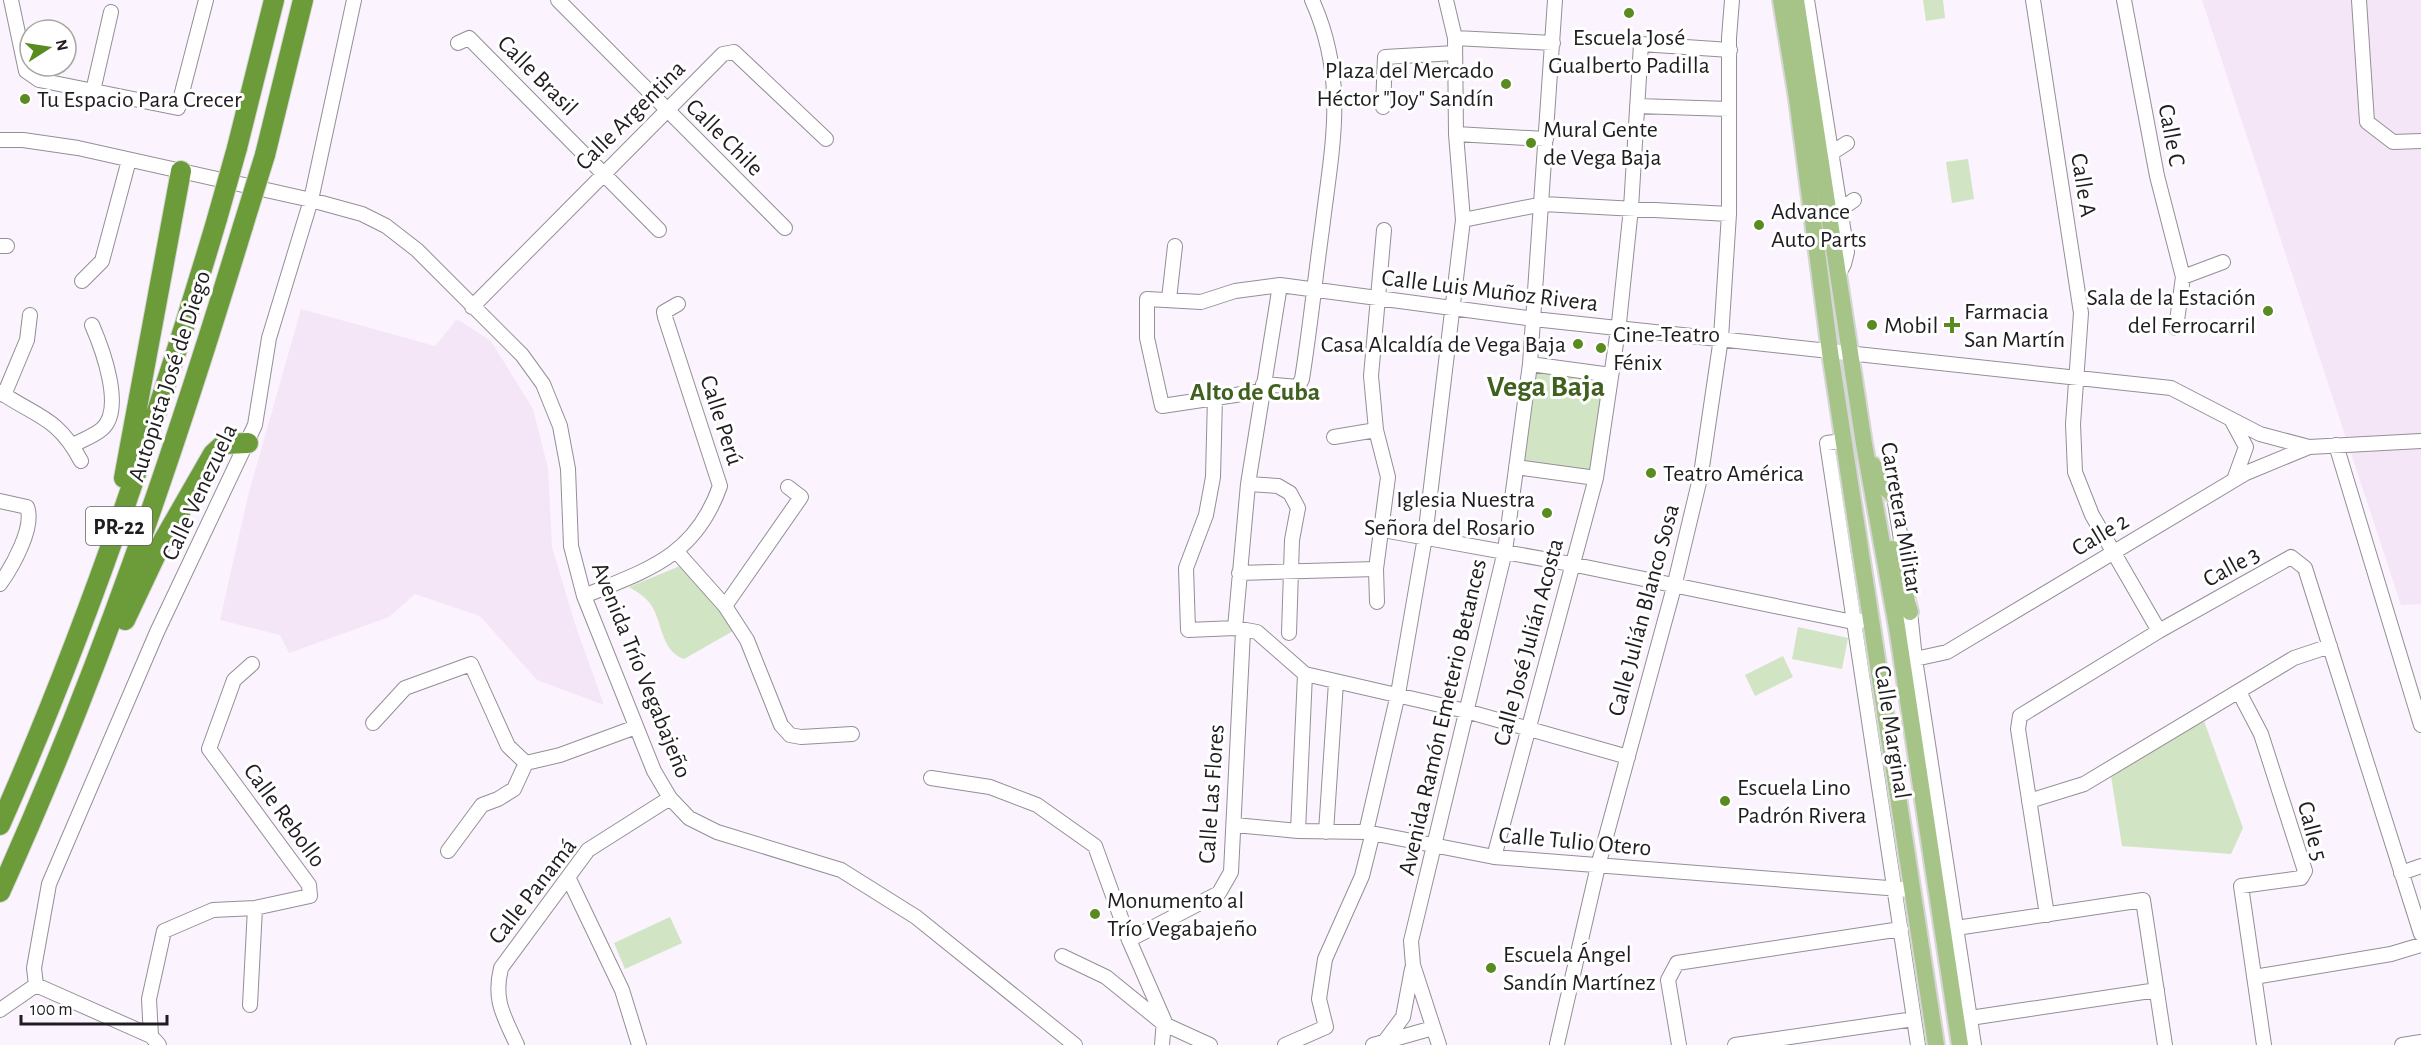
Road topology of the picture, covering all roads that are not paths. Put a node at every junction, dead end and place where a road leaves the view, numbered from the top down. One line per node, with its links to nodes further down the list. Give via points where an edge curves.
1 (11, 0): 23 (street, via 26,71 39,80)
2 (206, 0): 23 (street, via 178,108)
3 (274, 0): 98 (highway, Autopista José de Diego / PR-22, bridge, via 217,219)
4 (303, 0): 117 (highway, Autopista José de Diego / PR-22, bridge, via 265,155 176,442)
5 (354, 0): 38 (street, Calle Venezuela)
6 (558, 0): 27 (street, Calle Chile)
7 (1312, 0): 54 (street, via 1327,41 1336,96)
8 (1446, 0): 18 (street)
9 (1555, 0): 20 (street, Avenida Ramón Emeterio Betances)
10 (1732, 0): 21 (street, Calle Julián Blanco Sosa)
11 (1781, 0): 66 (main road, Carretera Militar)
12 (1796, 0): 50 (main road, Carretera Militar)
13 (1807, 0): 34 (street)
14 (2033, 0): 70 (street, Calle A, via 2081,313)
15 (2124, 0): 51 (street, Calle C, via 2157,176)
16 (2358, 0): 32 (street, via 2367,122 2392,142)
17 (111, 12): 23 (street)
18 (1455, 38): 20 (street); 22 (street)
19 (458, 43): 37 (street, Calle Brasil, via 469,38)
20 (1553, 43): 30 (street, Avenida Ramón Emeterio Betances)
21 (1730, 50): 24 (street, Calle José Julián Acosta, via 1641,44); 26 (street, Calle Julián Blanco Sosa)
22 (1455, 53): 25 (street, via 1385,57); 28 (street)
23 (93, 91)
24 (1637, 106): 26 (street); 41 (street, Calle José Julián Acosta)
25 (1383, 107)
26 (1729, 109): 43 (street, Calle Julián Blanco Sosa)
27 (666, 110): 29 (street, Calle Argentina, via 723,54 734,52); 37 (street, Calle Argentina); 45 (street, Calle Chile)
28 (1456, 134): 30 (street); 44 (street)
29 (826, 139)
30 (1546, 139): 40 (street, Avenida Ramón Emeterio Betances)
31 (0, 140): 35 (street, Avenida Trío Vegabajeño, via 34,141)
32 (2421, 141)
33 (1847, 143): 34 (street)
34 (1830, 154): 42 (street)
35 (129, 160): 36 (street, Avenida Trío Vegabajeño); 52 (street, via 102,261)
36 (181, 171): 38 (street, Avenida Trío Vegabajeño); 98 (highway)
37 (603, 173): 46 (street, Calle Brasil); 58 (street, Calle Argentina)
38 (311, 200): 58 (street, Avenida Trío Vegabajeño, via 362,214 386,226 417,250); 79 (street, Calle Venezuela, via 269,338 255,424)
39 (1854, 200): 42 (street)
40 (1543, 204): 41 (street); 44 (street); 61 (street, Avenida Ramón Emeterio Betances)
41 (1631, 208): 43 (street); 63 (street, Calle José Julián Acosta)
42 (1840, 210): 50 (street, via 1847,252)
43 (1729, 214): 65 (street, Calle Julián Blanco Sosa)
44 (1463, 220): 59 (street)
45 (785, 228)
46 (659, 230)
47 (1384, 230): 56 (street)
48 (1174, 246): 55 (street)
49 (2223, 262): 51 (street)
50 (1839, 273): 67 (main road, Carretera Militar)
51 (2182, 277): 64 (street)
52 (82, 281)
53 (1281, 285): 54 (street, Calle Luis Muñoz Rivera); 55 (street, Calle Luis Muñoz Rivera, via 1235,291 1201,302); 71 (street, Calle Las Flores)
54 (1316, 290): 56 (street, Calle Luis Muñoz Rivera); 71 (street, via 1298,387)
55 (1169, 299): 73 (street, Calle Luis Muñoz Rivera, via 1147,299 1147,338 1162,406)
56 (1376, 299): 59 (street, Calle Luis Muñoz Rivera); 75 (street, via 1371,376)
57 (678, 304): 96 (street, Calle Perú, via 664,312 665,317 720,486 714,503)
58 (472, 307): 105 (street, Avenida Trío Vegabajeño, via 522,355 543,384 560,426 568,469 571,546)
59 (1452, 309): 61 (street, Calle Luis Muñoz Rivera); 94 (street)
60 (30, 315): 72 (street, via 27,340)
61 (1534, 319): 63 (street, Calle Luis Muñoz Rivera); 68 (street, Avenida Ramón Emeterio Betances)
62 (92, 325): 81 (street, via 107,361 111,409 103,428)
63 (1618, 328): 65 (street, Calle Luis Muñoz Rivera); 69 (street, Calle José Julián Acosta)
64 (2176, 328)
65 (1721, 338): 66 (street, Calle Luis Muñoz Rivera); 104 (street, Calle Julián Blanco Sosa, via 1701,474)
66 (1830, 352): 67 (street, Calle Luis Muñoz Rivera); 77 (main road, Carretera Militar)
67 (1852, 354): 70 (street, Calle Luis Muñoz Rivera); 80 (main road, Carretera Militar)
68 (1530, 364): 69 (street); 85 (street, Avenida Ramón Emeterio Betances)
69 (1611, 375): 86 (street, Calle José Julián Acosta)
70 (2077, 378): 74 (street, Calle Luis Muñoz Rivera, via 2171,388); 97 (street, Calle A, via 2073,424 2075,472 2092,515)
71 (1263, 388): 73 (street); 88 (street, Calle Las Flores)
72 (2, 394): 81 (street, via 50,420)
73 (1215, 398): 111 (street, via 1212,477 1206,515 1186,568 1188,630)
74 (2231, 418): 83 (street, Calle Luis Muñoz Rivera, via 2260,434); 87 (street, via 2246,447)
75 (1376, 430): 76 (street); 93 (street, via 1388,477)
76 (1334, 437)
77 (1843, 441): 109 (main road, Carretera Militar); 110 (street, Calle Marginal, via 1827,443)
78 (2421, 441): 82 (street)
79 (248, 443): 117 (highway, via 224,444 213,454 159,548 107,655); 159 (street, Calle Venezuela, via 157,632 49,884 34,968)
80 (1864, 444): 90 (main road, via 1877,475); 92 (main road, Carretera Militar)
81 (73, 445): 84 (street)
82 (2336, 445): 83 (street); 124 (street)
83 (2309, 447): 87 (street, Calle 2)
84 (81, 461)
85 (1516, 467): 86 (street); 95 (street, Avenida Ramón Emeterio Betances)
86 (1596, 478): 99 (street, Calle José Julián Acosta)
87 (2234, 480): 97 (street, Calle 2)
88 (1248, 484): 101 (street, via 1278,486 1290,493 1298,508 1292,540); 102 (street, Calle Las Flores)
89 (788, 486): 107 (street, via 801,497)
90 (1894, 496): 108 (street, Calle Marginal)
91 (0, 501): 103 (street, via 27,507 30,515 15,562)
92 (1877, 518): 108 (main road, via 1887,528); 128 (main road, Carretera Militar)
93 (1383, 530): 94 (street); 100 (street)
94 (1425, 537): 95 (street); 121 (street)
95 (1505, 551): 99 (street); 122 (street, Avenida Ramón Emeterio Betances)
96 (677, 552): 105 (street, Calle Perú, via 654,567); 107 (street)
97 (2114, 553): 112 (street, Calle A); 115 (street, Calle 2, via 1947,652)
98 (108, 556): 134 (highway, Autopista José de Diego / PR-22)
99 (1571, 564): 104 (street); 126 (street, Calle José Julián Acosta)
100 (1376, 569): 101 (street); 106 (street)
101 (1293, 571): 102 (street); 113 (street)
102 (1239, 573): 111 (street, Calle Las Flores)
103 (0, 584)
104 (1674, 587): 110 (street); 129 (street, Calle Julián Blanco Sosa)
105 (584, 596): 125 (street, Avenida Trío Vegabajeño)
106 (1377, 602)
107 (725, 606): 127 (street, via 747,640 780,725 790,735 801,737)
108 (1910, 612): 115 (street, Calle Marginal)
109 (1871, 619): 110 (street); 147 (main road, Carretera Militar)
110 (1853, 622): 146 (street, Calle Marginal)
111 (1239, 630): 118 (street, via 1257,632); 135 (street, Calle Las Flores)
112 (2159, 632): 114 (street, Calle 3, via 2291,557 2305,568); 133 (street, Calle 3, via 2020,716 2018,729)
113 (1289, 633)
114 (2330, 646): 120 (street, via 2294,658); 144 (street, Calle 3)
115 (1915, 659): 151 (street, Calle Marginal)
116 (252, 664): 149 (street, Calle Rebollo, via 234,680 209,749 309,885 310,896)
117 (92, 673): 148 (highway, Autopista José de Diego / PR-22)
118 (1305, 674): 119 (street); 136 (street)
119 (1336, 682): 121 (street); 137 (street)
120 (2239, 692): 133 (street, via 2084,783); 158 (street, Calle 5, via 2261,734 2305,871 2301,878 2241,886)
121 (1398, 694): 122 (street); 138 (street)
122 (1466, 711): 126 (street); 139 (street, Avenida Ramón Emeterio Betances)
123 (373, 723): 130 (street, via 405,688 471,664 508,746)
124 (2421, 725)
125 (636, 727): 130 (street); 132 (street, Avenida Trío Vegabajeño)
126 (1527, 728): 129 (street); 141 (street, Calle José Julián Acosta)
127 (852, 734)
128 (1913, 740): 147 (main road, via 1906,756 1924,869); 164 (main road, Carretera Militar)
129 (1628, 757): 142 (street, Calle Julián Blanco Sosa)
130 (526, 763): 140 (street, via 514,789 482,805)
131 (931, 778): 154 (street, via 990,787 1037,805 1095,846)
132 (670, 798): 145 (street, Calle Panamá, via 588,850); 173 (street, Avenida Trío Vegabajeño, via 689,818 717,832 841,870 916,917)
133 (2030, 801): 150 (street, Calle 3)
134 (0, 825)
135 (1235, 825): 136 (street, Calle Tulio Otero); 154 (street, Calle Las Flores, via 1231,872 1220,892)
136 (1298, 831): 137 (street, Calle Tulio Otero)
137 (1326, 832): 138 (street, Calle Tulio Otero)
138 (1369, 834): 139 (street, Calle Tulio Otero); 176 (street, via 1362,876 1325,959 1319,999 1326,1027)
139 (1434, 845): 141 (street, Calle Tulio Otero); 157 (street, Avenida Ramón Emeterio Betances, via 1411,941)
140 (448, 851)
141 (1494, 857): 142 (street, Calle Tulio Otero)
142 (1598, 866): 146 (street, Calle Tulio Otero); 170 (street, Calle Julián Blanco Sosa)
143 (2421, 866): 144 (street)
144 (2401, 873): 153 (street, Calle 3)
145 (568, 877): 171 (street, Calle Panamá, via 501,968 496,988 500,1008); 172 (street, via 622,990)
146 (1895, 890): 147 (street, Calle Tulio Otero); 152 (street, Calle Marginal)
147 (1913, 890): 164 (main road, via 1928,905 1943,1002); 182 (main road, Carretera Militar)
148 (0, 892)
149 (255, 908): 161 (street); 167 (street, Calle Rebollo, via 213,910 164,932 149,999)
150 (2047, 915): 151 (street); 160 (street, via 2143,900)
151 (1956, 928): 164 (street, Calle Marginal)
152 (1901, 929): 163 (street, Calle Marginal); 179 (street, via 1677,963 1668,980)
153 (2421, 934)
154 (1129, 940): 165 (street)
155 (2421, 945): 158 (street, via 2391,954)
156 (1062, 956): 165 (street, via 1106,977)
157 (1413, 965): 166 (street, Avenida Ramón Emeterio Betances); 169 (street, via 1403,1017)
158 (2254, 976): 186 (street)
159 (36, 985): 162 (street); 167 (street)
160 (2157, 990): 164 (street); 185 (street)
161 (250, 1005)
162 (0, 1010)
163 (1914, 1019): 180 (street); 181 (street, Calle Marginal)
164 (1963, 1020): 183 (main road, Carretera Militar); 184 (street, Calle Marginal)
165 (1164, 1024): 174 (street); 175 (street)
166 (1434, 1028): 169 (street); 178 (street, Avenida Ramón Emeterio Betances)
167 (155, 1041)
168 (2421, 1042): 187 (street)
169 (1379, 1043): 177 (street)
170 (1557, 1044)
171 (517, 1045)
172 (639, 1045)
173 (1075, 1045)
174 (1162, 1045)
175 (1210, 1045)
176 (1285, 1045)
177 (1406, 1045)
178 (1439, 1045)
179 (1679, 1045)
180 (1735, 1045)
181 (1918, 1045)
182 (1936, 1045)
183 (1960, 1045)
184 (1974, 1045)
185 (2165, 1045)
186 (2264, 1045)
187 (2402, 1045)

